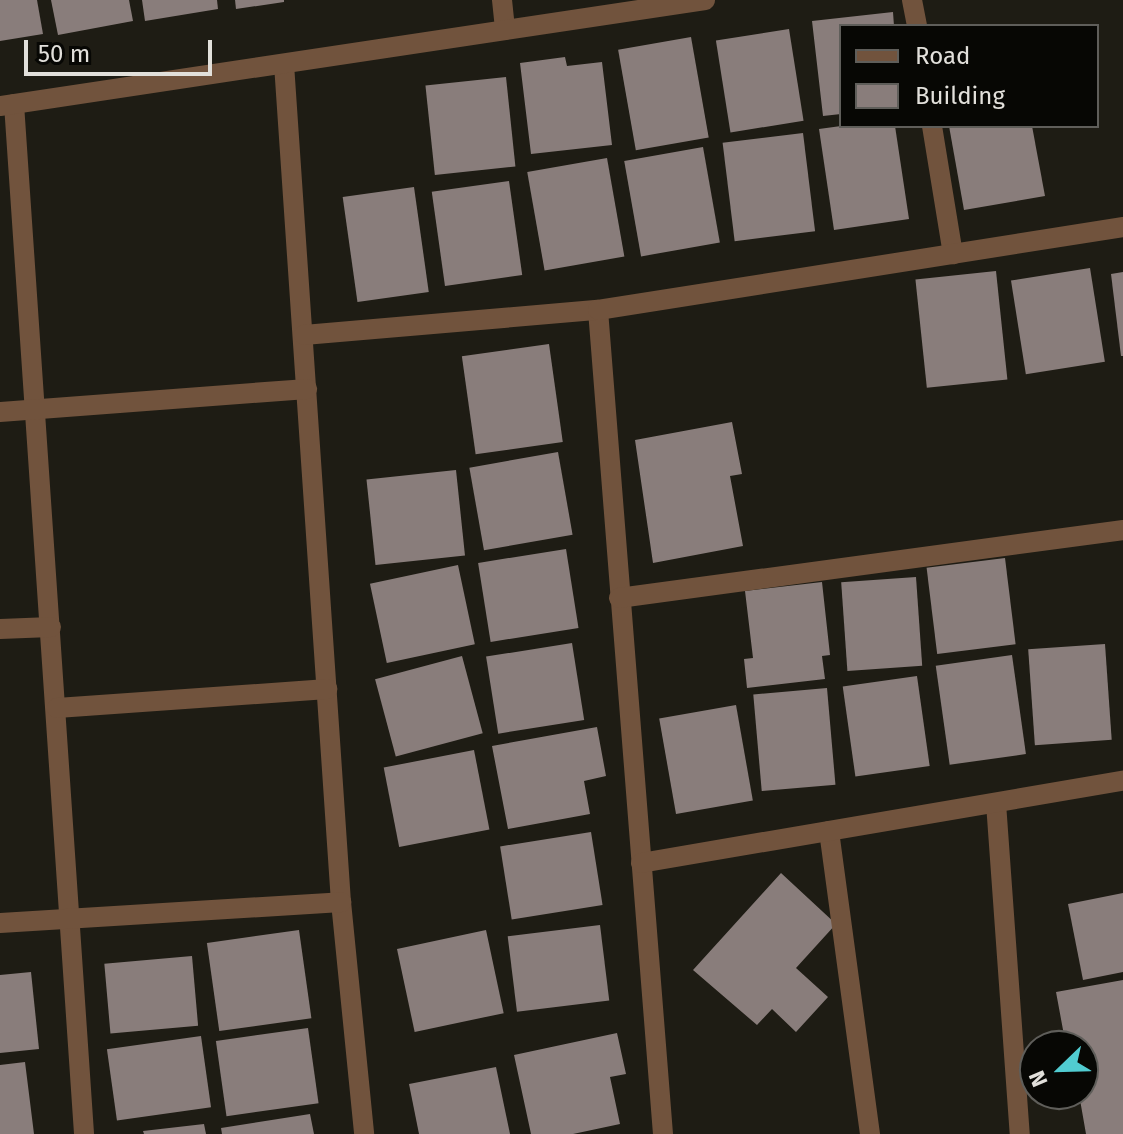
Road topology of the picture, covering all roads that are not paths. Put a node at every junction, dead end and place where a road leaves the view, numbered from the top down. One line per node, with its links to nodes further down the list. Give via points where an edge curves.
1 (502, 0): 5 (street)
2 (705, 0): 5 (street)
3 (912, 0): 4 (street)
4 (917, 24)
5 (505, 30): 6 (street)
6 (284, 64): 7 (street); 12 (street)
7 (7, 105): 14 (street)
8 (932, 128): 10 (street)
9 (1123, 227): 10 (street)
10 (953, 254): 11 (street)
11 (598, 310): 12 (street); 17 (street)
12 (304, 335): 13 (street)
13 (307, 389): 14 (street); 20 (street)
14 (36, 409): 15 (street); 18 (street)
15 (0, 412)
16 (1123, 530): 17 (street)
17 (619, 598): 25 (street)
18 (51, 627): 19 (street); 21 (street)
19 (0, 629)
20 (327, 689): 21 (street); 26 (street)
21 (57, 708): 27 (street)
22 (1123, 781): 23 (street)
23 (996, 803): 24 (street); 33 (street)
24 (829, 831): 25 (street); 32 (street)
25 (641, 863): 31 (street)
26 (341, 902): 27 (street); 30 (street)
27 (71, 919): 28 (street); 29 (street)
28 (0, 923)
29 (84, 1134)
30 (364, 1134)
31 (663, 1134)
32 (870, 1134)
33 (1020, 1134)

